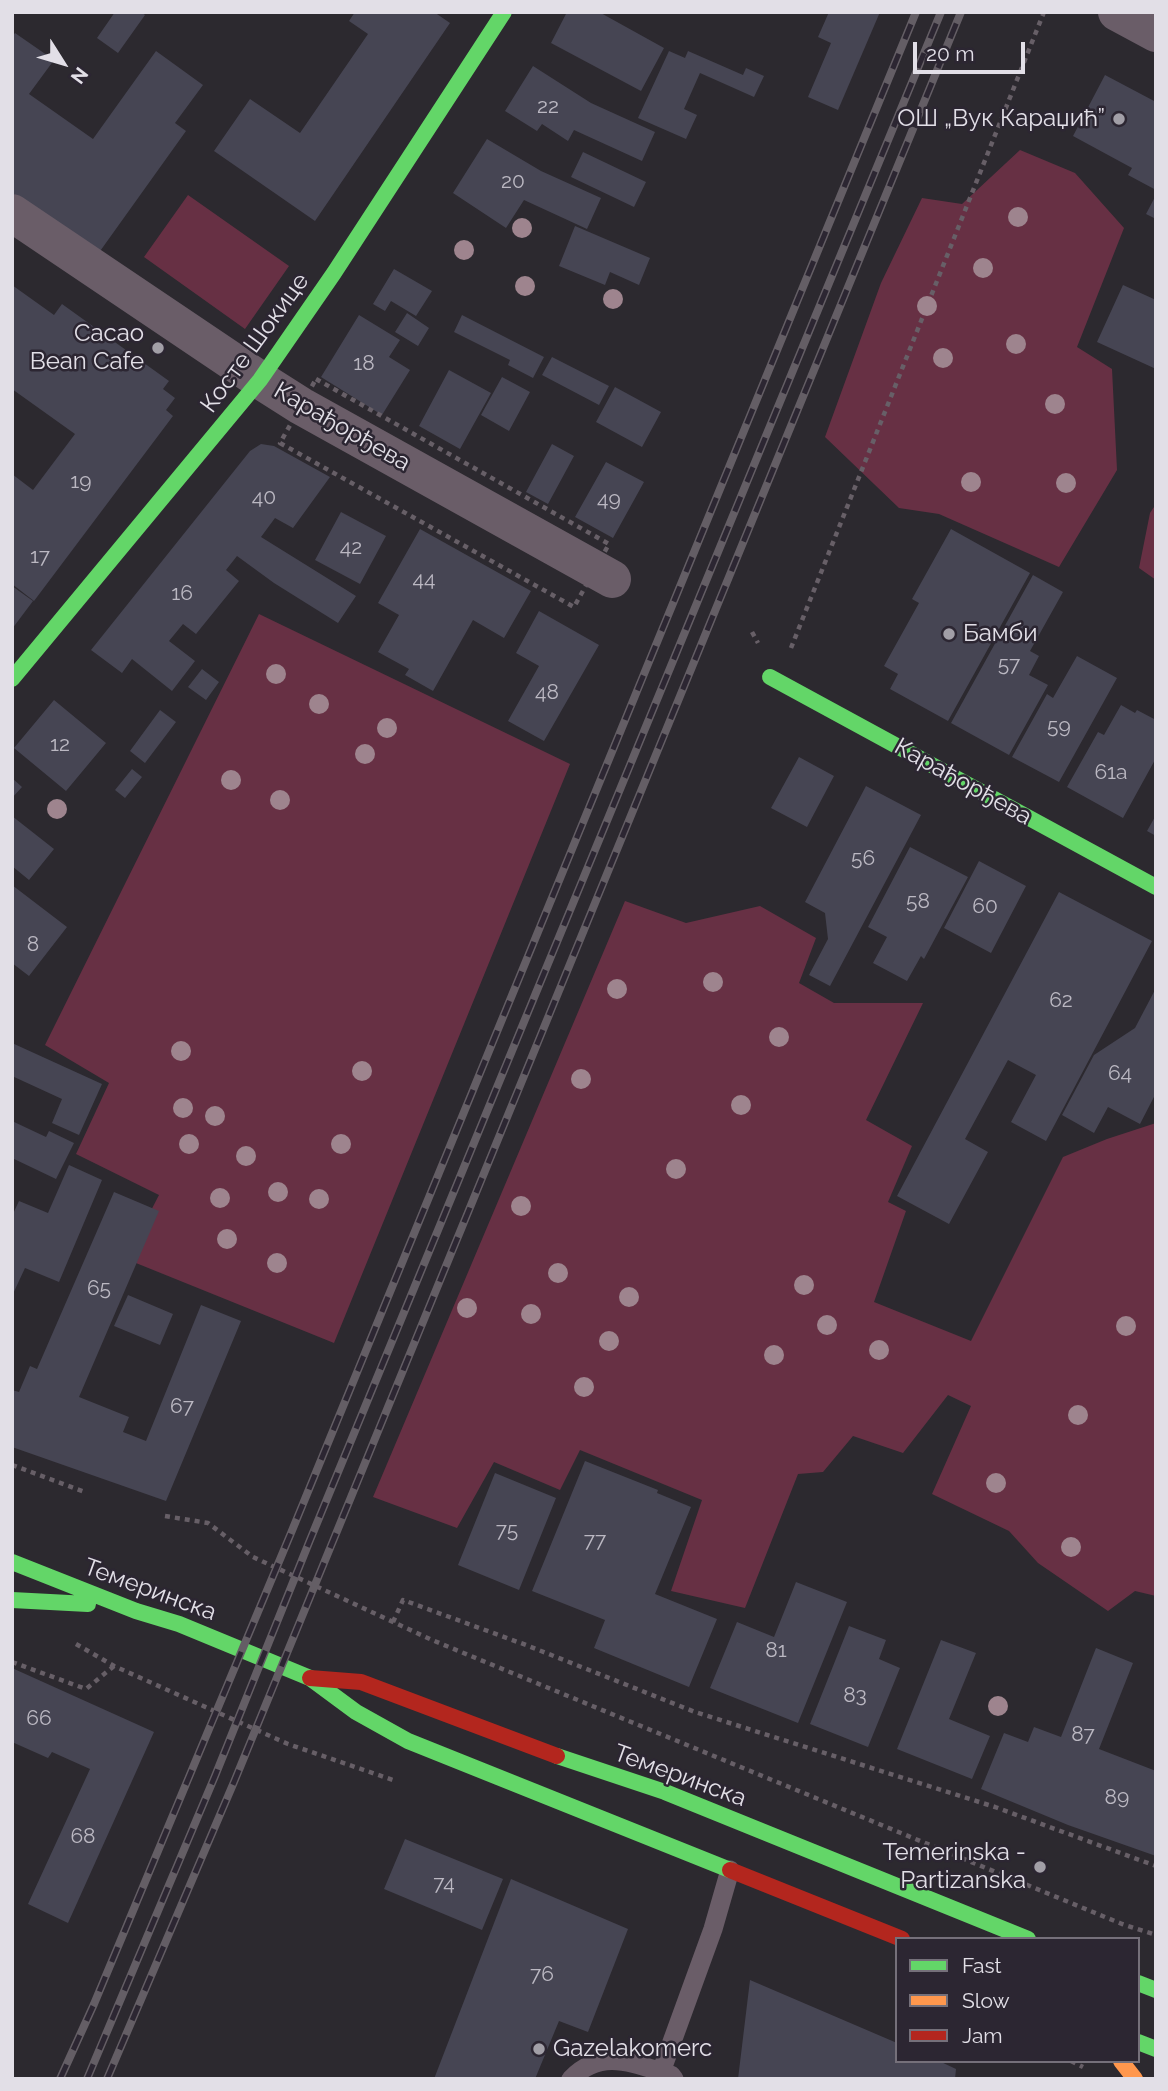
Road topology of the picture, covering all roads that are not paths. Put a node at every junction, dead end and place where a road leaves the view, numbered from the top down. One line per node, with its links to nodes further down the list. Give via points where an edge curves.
1 (504, 12): 5 (main road, Косте Шокице)
2 (1117, 12): 3 (street)
3 (1156, 33)
4 (12, 213): 5 (street, Карађорђева)
5 (260, 380): 6 (street, Карађорђева); 7 (main road, Косте Шокице)
6 (612, 579)
7 (12, 678)
8 (774, 679): 9 (main road, Карађорђева)
9 (1156, 887)
10 (12, 1562): 12 (main road, Темеринска)
11 (12, 1600): 12 (main road)
12 (136, 1611): 13 (main road, Темеринска)
13 (310, 1678): 14 (main road, Темеринска, via 356,1712 408,1741); 16 (main road, Темеринска, via 361,1682 665,1791)
14 (730, 1870): 15 (main road, Темеринска); 20 (lane)
15 (897, 1937)
16 (1023, 1937)
17 (1140, 1983): 18 (main road)
18 (1156, 1990)
19 (1123, 2063): 22 (main road)
20 (668, 2076): 21 (lane, via 606,2059)
21 (570, 2079)
22 (1135, 2079)

